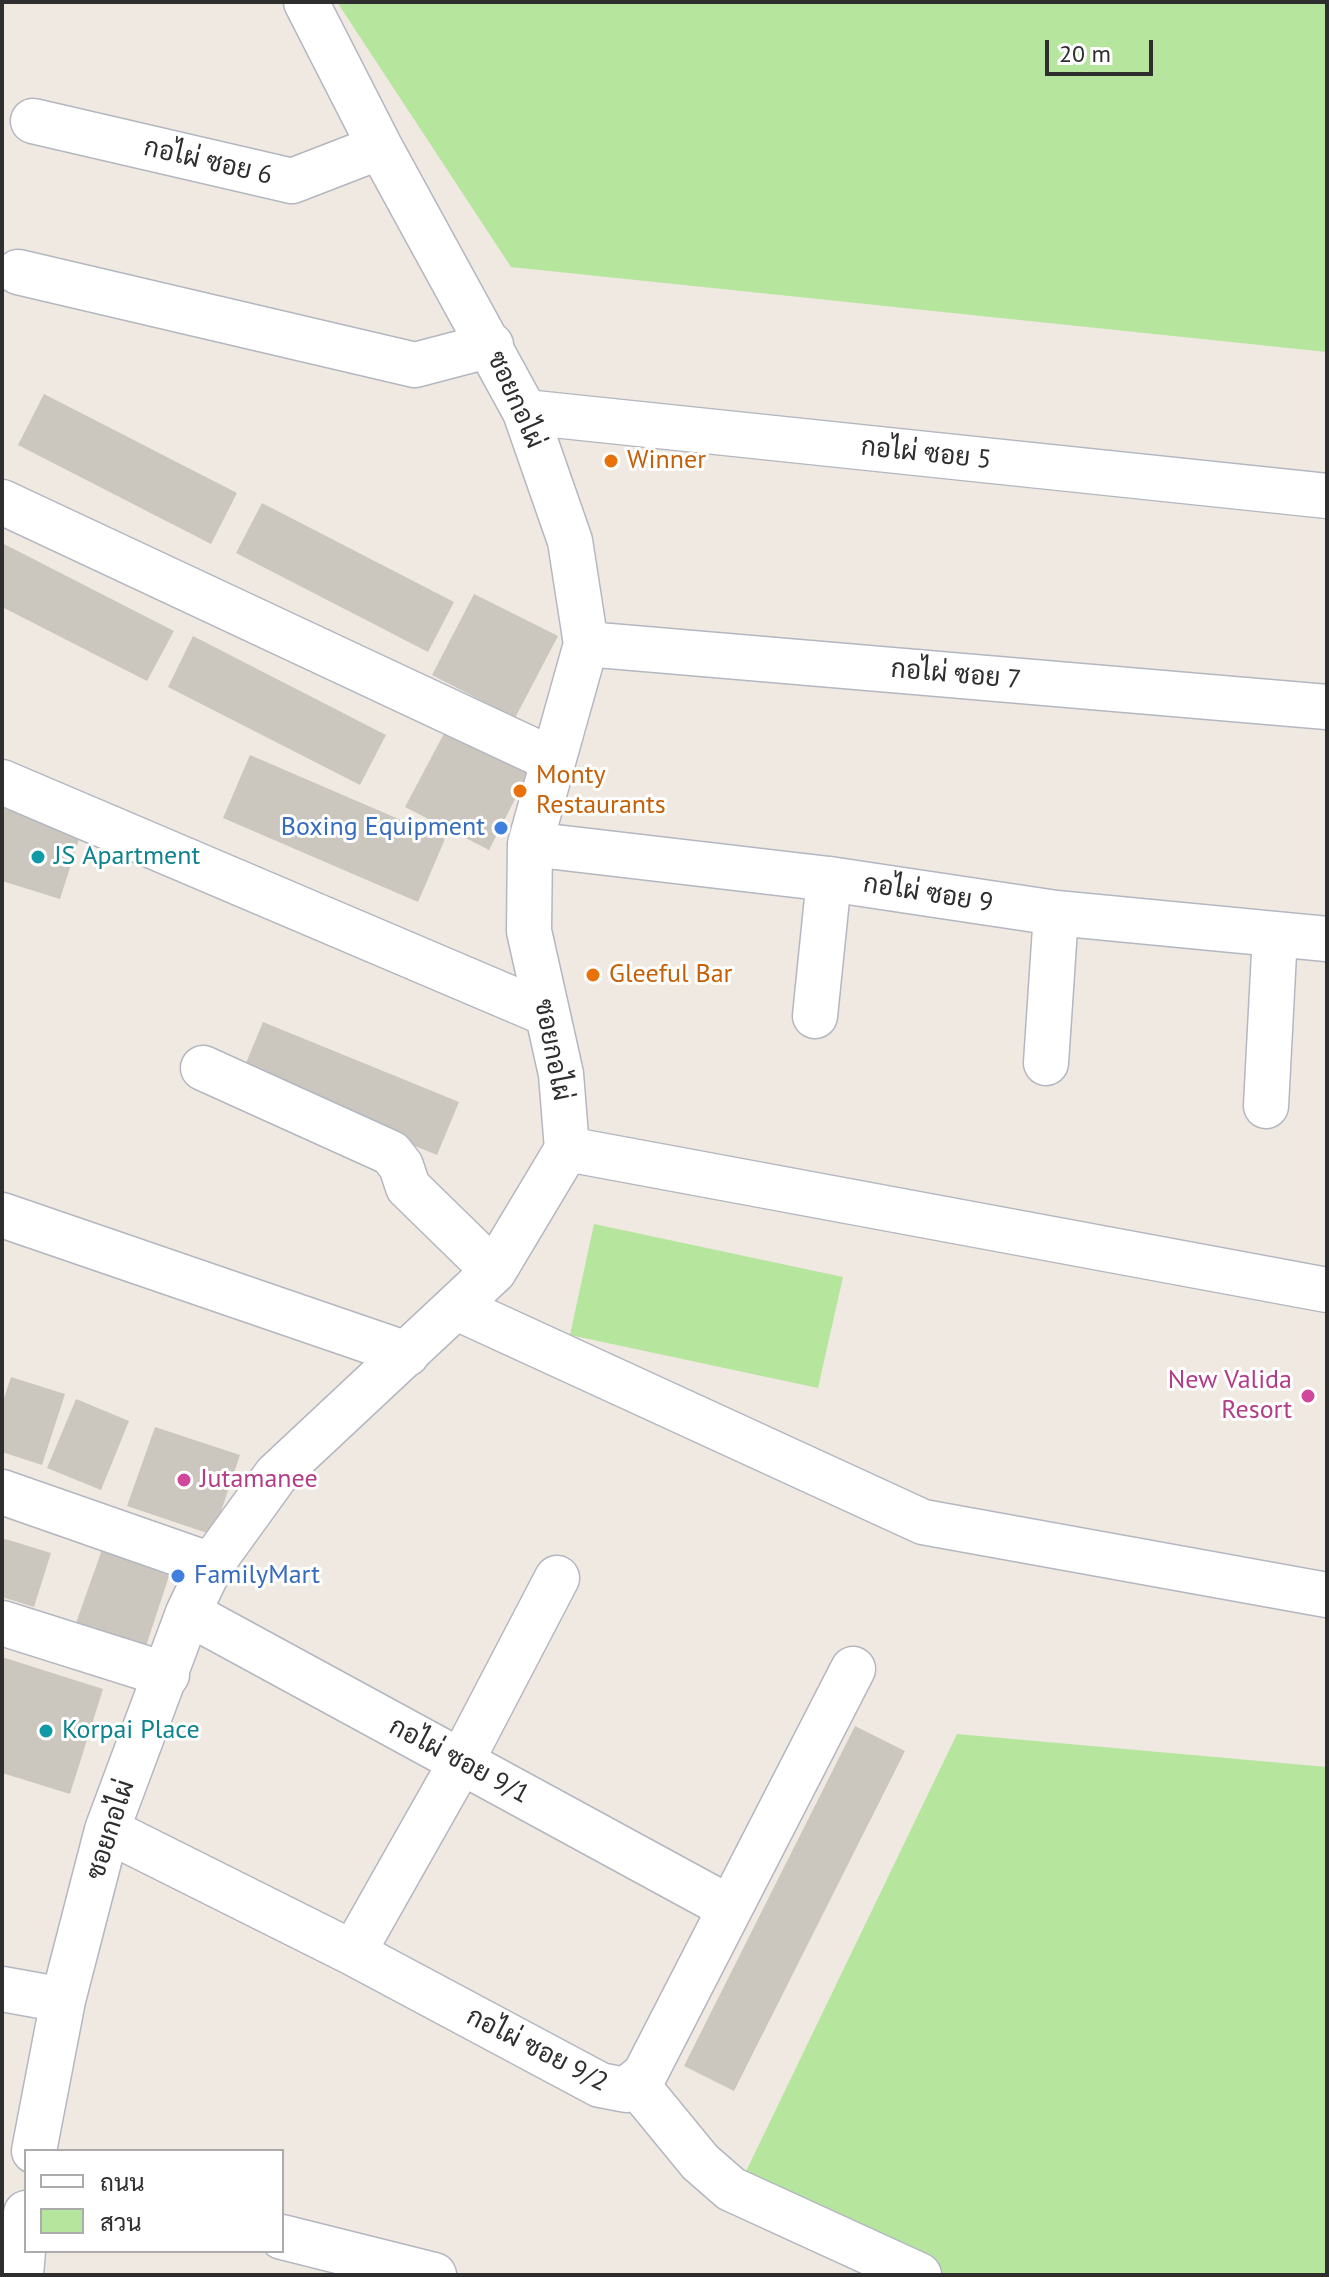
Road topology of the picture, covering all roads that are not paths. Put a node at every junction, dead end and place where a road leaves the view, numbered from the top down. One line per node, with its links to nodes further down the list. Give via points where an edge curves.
1 (306, 2): 3 (street, ซอยกอไผ่)
2 (33, 121): 3 (street, กอไผ่ ซอย 6, via 292,181)
3 (380, 147): 5 (street, ซอยกอไผ่)
4 (18, 272): 5 (street, via 415,365)
5 (491, 345): 6 (street, ซอยกอไผ่)
6 (525, 412): 7 (street, กอไผ่ ซอย 5); 9 (street, ซอยกอไผ่, via 570,541)
7 (1327, 496)
8 (2, 502): 11 (street)
9 (586, 644): 10 (street, กอไผ่ ซอย 7); 11 (street, ซอยกอไผ่)
10 (1327, 707)
11 (551, 759): 13 (street, ซอยกอไผ่)
12 (2, 782): 18 (street)
13 (530, 844): 14 (street, กอไผ่ ซอย 9); 18 (street, ซอยกอไผ่, via 529,931)
14 (829, 879): 15 (street, กอไผ่ ซอย 9); 19 (street)
15 (1056, 913): 16 (street, กอไผ่ ซอย 9); 20 (street)
16 (1275, 934): 17 (street, กอไผ่ ซอย 9); 22 (street)
17 (1327, 939)
18 (545, 1013): 23 (street, ซอยกอไผ่, via 561,1074)
19 (815, 1016)
20 (1046, 1063)
21 (203, 1068): 25 (street, via 391,1153 408,1187)
22 (1266, 1106)
23 (567, 1149): 25 (street, ซอยกอไผ่); 26 (street)
24 (2, 1215): 28 (street)
25 (494, 1271): 27 (street, ซอยกอไผ่)
26 (1327, 1290)
27 (457, 1308): 28 (street, ซอยกอไผ่); 32 (street, via 923,1522)
28 (407, 1354): 30 (street, ซอยกอไผ่, via 276,1475)
29 (2, 1492): 30 (street)
30 (211, 1565): 33 (street, ซอยกอไผ่)
31 (557, 1578): 37 (street)
32 (1327, 1595)
33 (188, 1613): 36 (street, ซอยกอไผ่); 37 (street, กอไผ่ ซอย 9/1)
34 (2, 1623): 36 (street)
35 (853, 1669): 39 (street, กอไผ่ ซอย 9/2)
36 (167, 1675): 38 (street, ซอยกอไผ่)
37 (461, 1762): 39 (street, กอไผ่ ซอย 9/1); 40 (street)
38 (107, 1830): 40 (street, กอไผ่ ซอย 9/2); 42 (street, ซอยกอไผ่)
39 (730, 1908): 43 (street, กอไผ่ ซอย 9/2)
40 (353, 1953): 43 (street, กอไผ่ ซอย 9/2, via 600,2085 626,2090)
41 (2, 1989): 42 (street)
42 (63, 2000): 44 (street, ซอยกอไผ่)
43 (636, 2084): 49 (street, via 700,2162 731,2189)
44 (34, 2149)
45 (24, 2238): 47 (street)
46 (284, 2238): 48 (street)
47 (21, 2275)
48 (434, 2275)
49 (919, 2275)

